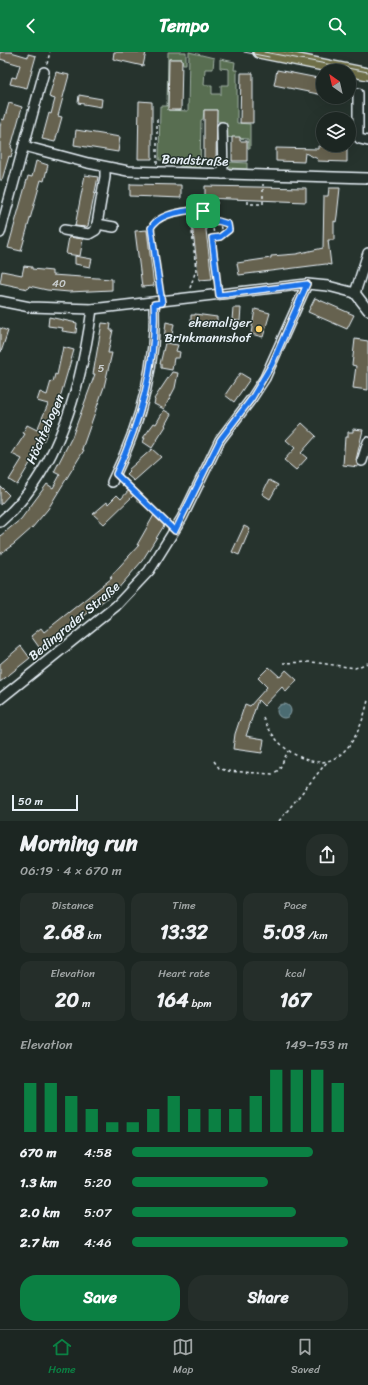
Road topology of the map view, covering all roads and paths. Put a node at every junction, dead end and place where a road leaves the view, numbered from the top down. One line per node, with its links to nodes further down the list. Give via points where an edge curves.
1 (50, 52): 4 (path)
2 (259, 52): 3 (main road)
3 (273, 53): 5 (main road)
4 (44, 72): 10 (street)
5 (368, 74)
6 (358, 93): 9 (street, via 358,137)
7 (158, 116): 12 (path)
8 (222, 127): 13 (street)
9 (368, 141)
10 (24, 146): 11 (street, Bandstraße); 26 (street)
11 (105, 167): 12 (street, Bandstraße); 23 (street)
12 (157, 172): 13 (street, Bandstraße)
13 (223, 174): 14 (street, Bandstraße)
14 (263, 175): 15 (street, Bandstraße); 16 (path, via 263,204 248,204)
15 (368, 178)
16 (248, 201)
17 (218, 203): 20 (path, via 208,203)
18 (192, 205): 19 (path)
19 (192, 210): 20 (path); 38 (path, via 159,220 151,228)
20 (203, 211): 21 (path)
21 (211, 221): 22 (path); 29 (path); 36 (path, via 191,222 196,270)
22 (220, 223): 27 (path); 27 (path, via 228,224 229,230)
23 (97, 224): 24 (street); 25 (street, via 96,230 89,234)
24 (114, 227)
25 (64, 230)
26 (0, 233)
27 (222, 234): 29 (path)
28 (208, 236): 29 (path)
29 (213, 238): 32 (path)
30 (368, 253): 34 (street)
31 (212, 264): 32 (path)
32 (215, 264): 35 (path)
33 (307, 284): 34 (street); 35 (street); 45 (street, Bedingrader Straße, via 272,364 252,398 220,440)
34 (355, 293): 40 (street)
35 (219, 295): 36 (street)
36 (185, 300): 38 (street)
37 (0, 301): 39 (street, via 30,307)
38 (158, 303): 39 (street); 43 (street, via 144,401 130,443)
39 (92, 310): 44 (street, Höchtebogen, via 84,361 64,426 32,487 13,511)
40 (368, 310)
41 (368, 442): 42 (street)
42 (362, 461)
43 (114, 478): 45 (path)
44 (0, 522)
45 (175, 531): 48 (street, Bedingrader Straße, via 149,571 126,597)
46 (283, 663): 47 (path, via 312,662 355,668)
47 (368, 663)
48 (0, 699)
49 (368, 700): 53 (path, via 365,716 356,735 342,753)
50 (263, 718): 51 (path, via 271,735)
51 (288, 751): 52 (path, via 279,770 272,774 227,771 219,768); 53 (path, via 304,759)
52 (214, 761)
53 (327, 762): 54 (path)
54 (279, 821)

